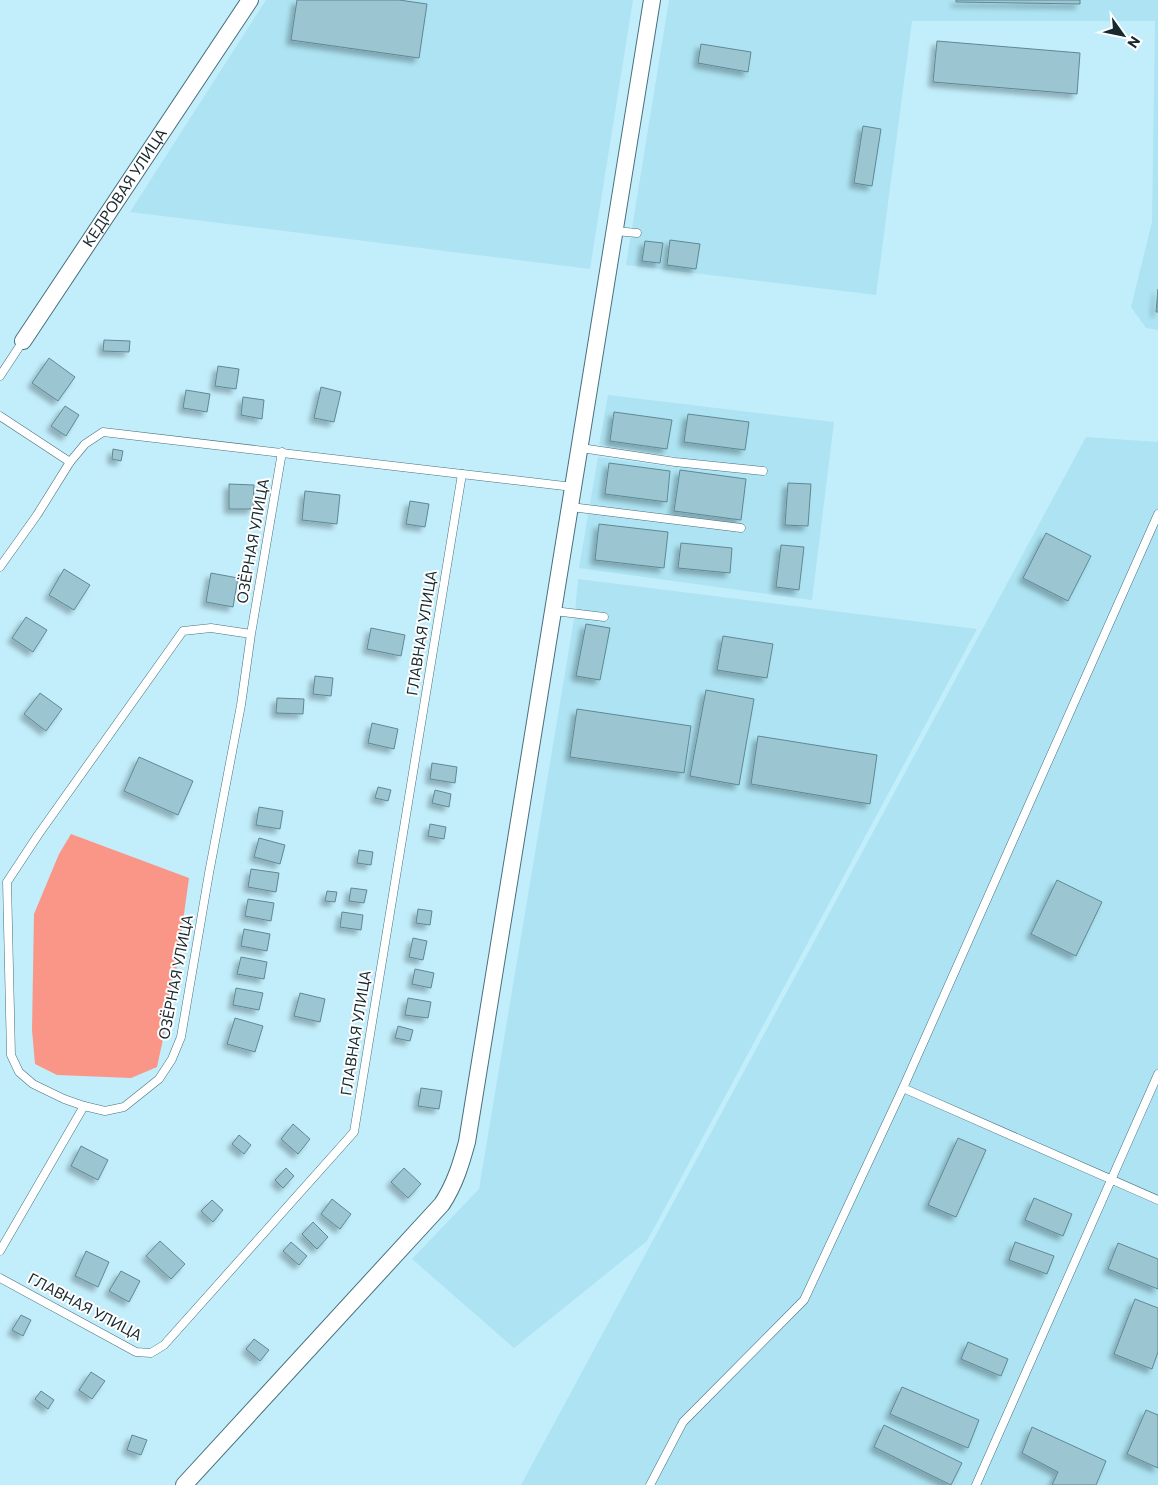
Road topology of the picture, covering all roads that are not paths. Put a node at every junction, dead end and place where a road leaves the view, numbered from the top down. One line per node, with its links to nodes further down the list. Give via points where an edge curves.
1 (250, 0): 5 (street, КЕДРОВАЯ УЛИЦА)
2 (652, 0): 3 (street)
3 (615, 231): 4 (lane); 8 (street)
4 (637, 234)
5 (24, 340): 6 (lane, КЕДРОВАЯ УЛИЦА)
6 (0, 376)
7 (0, 416): 10 (lane)
8 (580, 448): 11 (lane); 13 (street)
9 (282, 452): 10 (lane, via 103,432 85,444); 12 (lane); 20 (lane, ОЗЁРНАЯ УЛИЦА)
10 (70, 462): 17 (lane)
11 (764, 471)
12 (462, 474): 13 (lane); 27 (lane, ГЛАВНАЯ УЛИЦА, via 354,1132 164,1345 151,1354 136,1352)
13 (574, 487): 14 (street)
14 (571, 507): 16 (lane); 18 (street)
15 (1158, 514): 22 (lane)
16 (741, 528)
17 (0, 568)
18 (554, 611): 19 (lane); 28 (street, via 467,1142 453,1187 442,1204)
19 (604, 617)
20 (251, 634): 23 (lane, ОЗЁРНАЯ УЛИЦА, via 181,1037 172,1059 158,1079 124,1107 106,1111); 23 (lane, ОЗЁРНАЯ УЛИЦА, via 211,628 183,631 8,882 11,1055 19,1072 33,1084)
21 (1158, 1074): 24 (lane)
22 (903, 1088): 24 (lane); 29 (lane, via 804,1300 683,1422)
23 (84, 1106): 26 (lane)
24 (1111, 1179): 25 (lane); 30 (lane)
25 (1158, 1200)
26 (0, 1250)
27 (0, 1278)
28 (184, 1485)
29 (650, 1485)
30 (976, 1485)

